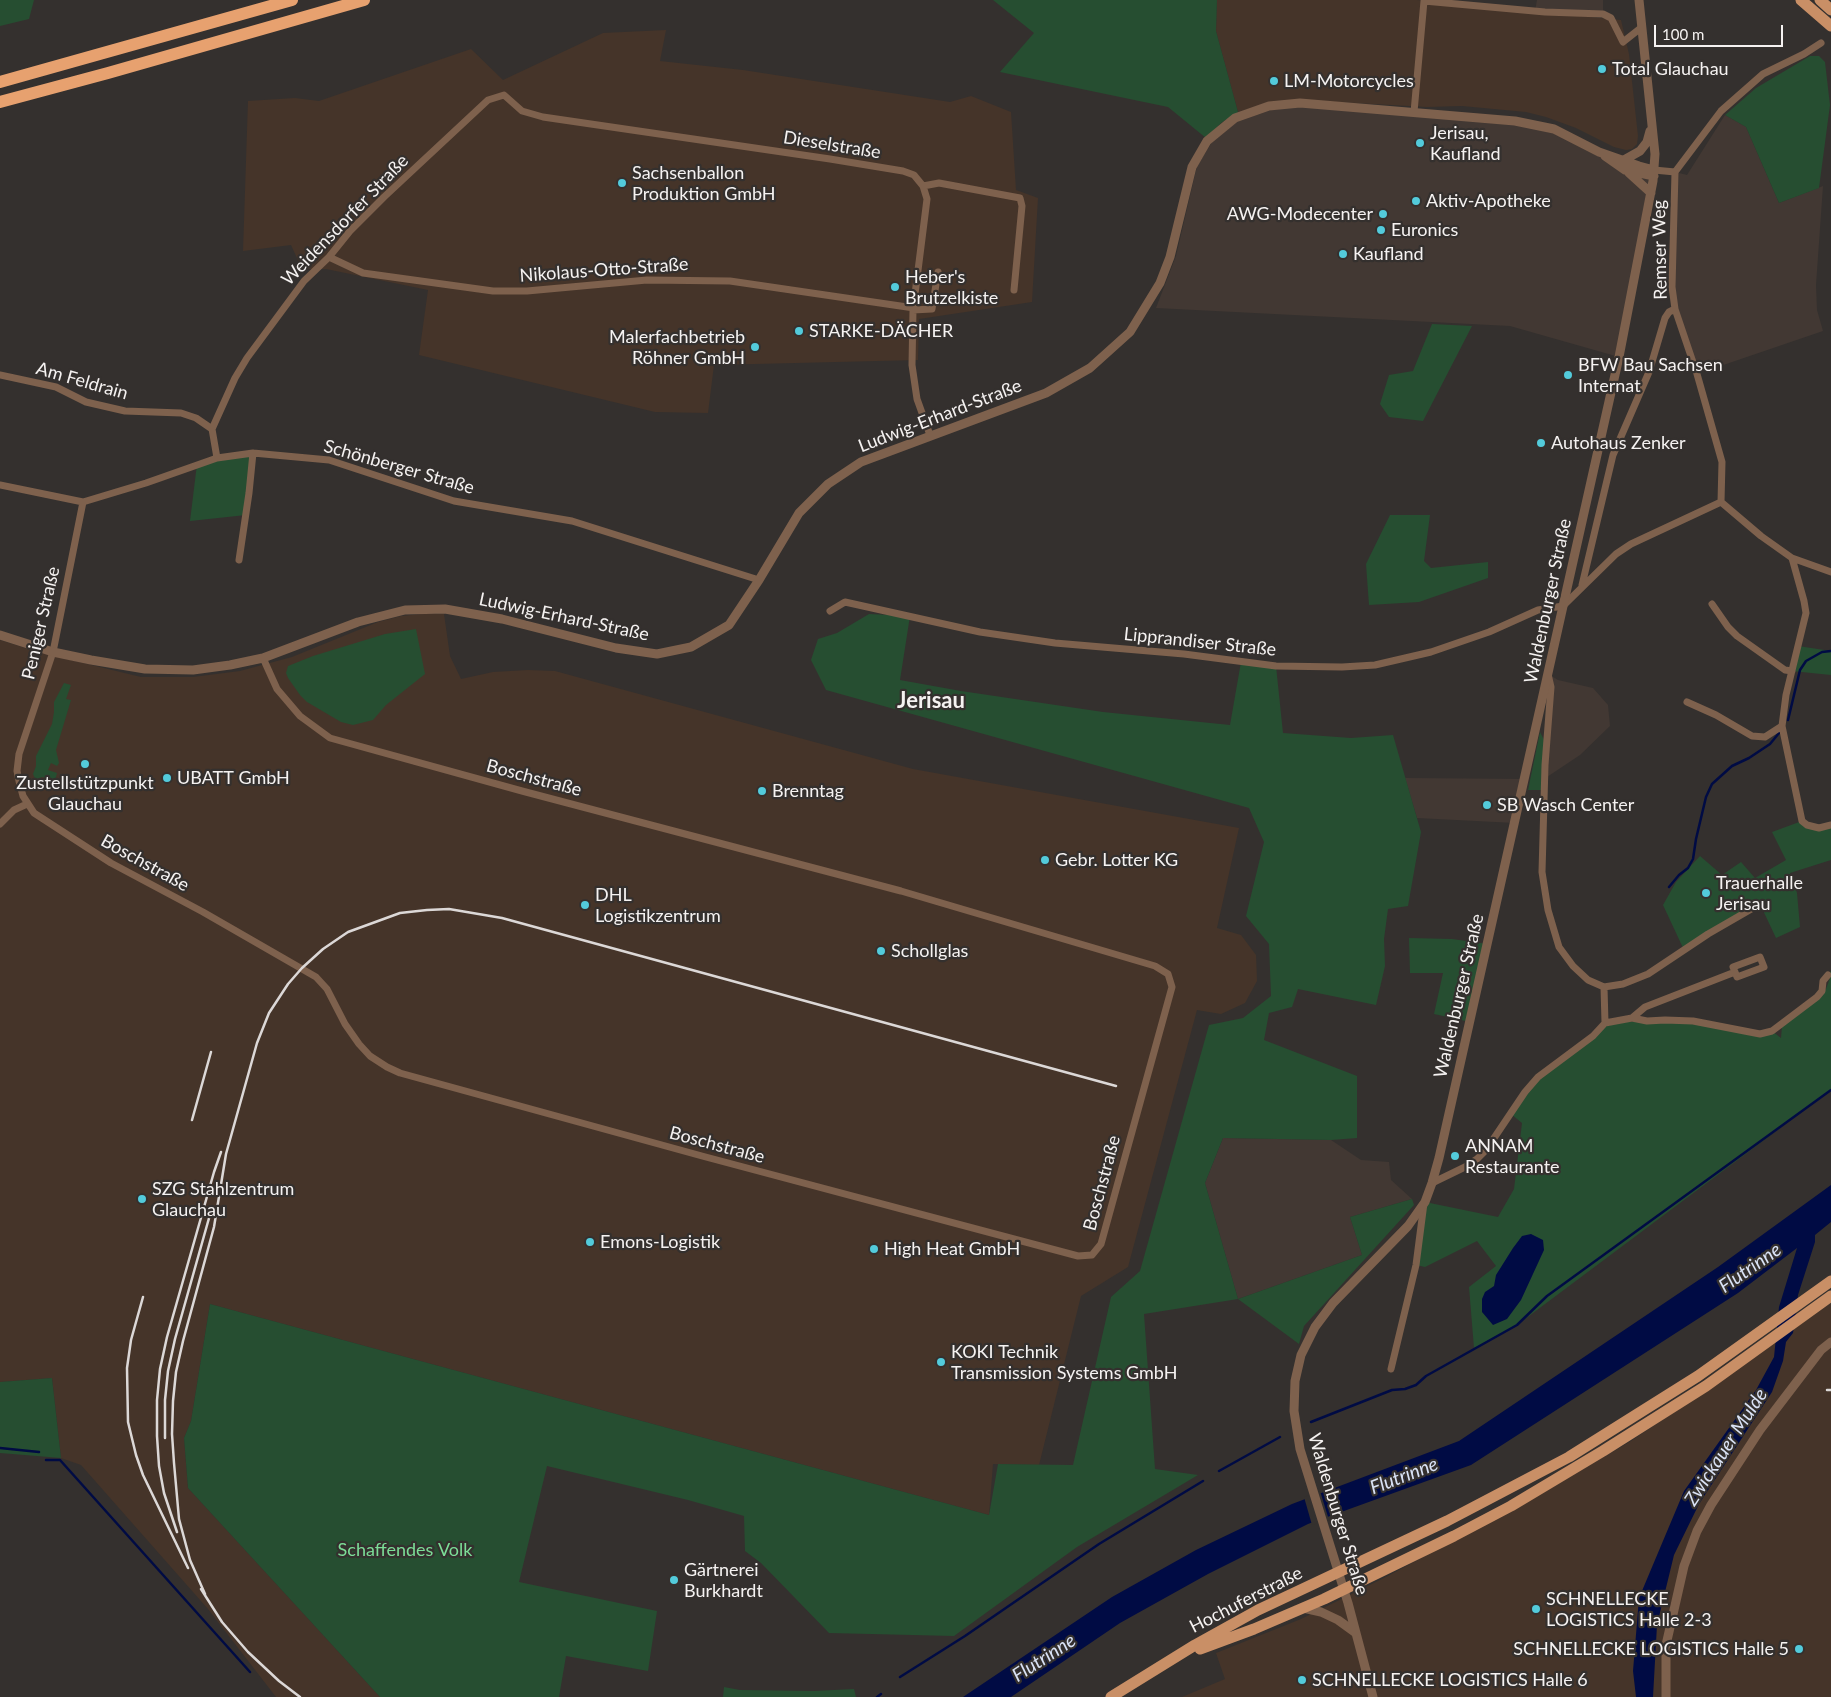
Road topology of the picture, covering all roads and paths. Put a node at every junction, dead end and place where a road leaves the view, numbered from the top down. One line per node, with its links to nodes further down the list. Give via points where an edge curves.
1 (292, 0): 10 (highway)
2 (364, 0): 12 (highway)
3 (1639, 0): 8 (street, Waldenburger Straße)
4 (1801, 0): 7 (main road)
5 (1820, 0): 6 (main road)
6 (1830, 9)
7 (1828, 23)
8 (1642, 27): 13 (street, via 1623,42 1611,18 1604,14 1424,1); 14 (street, Waldenburger Straße)
9 (1821, 43): 16 (street, via 1763,74 1721,111)
10 (0, 82)
11 (488, 100): 18 (street, Dieselstraße, via 504,94 522,111 543,117 903,171 914,175); 20 (street, Weidensdorfer Straße, via 384,197)
12 (0, 102)
13 (1414, 112): 15 (street, Ludwig-Erhard-Straße, via 1524,122 1554,130); 27 (street, Ludwig-Erhard-Straße, via 1300,103 1269,106 1235,118 1207,141 1192,167 1170,257 1160,283 1130,332 1090,368 1046,393)
14 (1652, 126): 15 (street, via 1644,147); 17 (street, Waldenburger Straße)
15 (1624, 165): 17 (street, Ludwig-Erhard-Straße); 19 (street)
16 (1674, 172): 17 (street); 24 (street, Remser Weg, via 1672,287)
17 (1654, 173): 19 (street, Waldenburger Straße)
18 (923, 186): 22 (street, via 939,183 1020,198 1022,206); 23 (street, via 926,199)
19 (1651, 193): 39 (street, Waldenburger Straße, via 1619,357)
20 (329, 257): 23 (street, Nikolaus-Otto-Straße, via 363,273 492,290 527,291 646,280 730,281); 26 (street, Weidensdorfer Straße, via 304,281 247,358)
21 (938, 272): 23 (street, via 932,309)
22 (1014, 290)
23 (914, 309): 27 (street, via 912,365 917,399)
24 (1676, 309): 32 (street, Remser Weg, via 1722,462); 37 (street, via 1665,318 1649,372 1613,455)
25 (0, 375): 26 (street, Am Feldrain, via 56,387 86,402 125,411 181,413)
26 (212, 428): 29 (street)
27 (930, 436): 36 (street, Ludwig-Erhard-Straße, via 861,462 828,484 799,513)
28 (253, 453): 29 (street, Schönberger Straße); 34 (street); 36 (street, Schönberger Straße, via 329,460 454,501 572,521)
29 (217, 458): 31 (street, Schönberger Straße)
30 (0, 485): 31 (street, Schönberger Straße)
31 (83, 502): 42 (street, Peniger Straße)
32 (1721, 502): 33 (street); 37 (street, via 1631,544)
33 (1792, 558): 35 (street); 44 (street, via 1806,613)
34 (240, 560)
35 (1831, 572)
36 (759, 580): 43 (street, Ludwig-Erhard-Straße, via 729,626 691,647 657,654 616,648 502,618 445,610 405,610 358,622)
37 (1582, 586): 39 (street)
38 (1712, 604): 44 (street, via 1737,636)
39 (1563, 606): 40 (street, Lipprandiser Straße, via 1538,610 1489,632 1431,652 1375,665 1342,667 1276,666 1055,643 980,632 846,602); 45 (street, Waldenburger Straße)
40 (830, 611)
41 (0, 634): 42 (street, Ludwig-Erhard-Straße)
42 (53, 652): 43 (street, Ludwig-Erhard-Straße, via 144,669 192,670); 48 (street, Peniger Straße, via 19,754 18,781)
43 (262, 658): 48 (street, Boschstraße, via 277,689 300,716 330,738 901,891 1155,966 1168,974 1172,987 1101,1244 1092,1255 1078,1256 400,1073 370,1056 359,1044 327,989 316,977 111,863 34,813)
44 (1792, 671): 47 (street)
45 (1548, 674): 54 (street, via 1551,687 1542,872 1548,910 1559,947 1588,980); 57 (street, Waldenburger Straße)
46 (1687, 702): 47 (street, via 1752,736 1765,737)
47 (1782, 726): 50 (street, via 1802,821 1807,826 1819,828)
48 (27, 804): 49 (street, via 14,810)
49 (0, 824)
50 (1831, 825)
51 (1760, 904): 54 (street, via 1648,974 1623,984)
52 (1735, 972): 55 (street, via 1644,1008)
53 (1828, 975): 55 (street, via 1817,997 1772,1031 1760,1034 1693,1021)
54 (1604, 987): 56 (street)
55 (1632, 1018): 56 (street)
56 (1605, 1023): 57 (street, via 1593,1036 1538,1077 1478,1159)
57 (1432, 1183): 58 (street, Waldenburger Straße)
58 (1424, 1202): 62 (street, Waldenburger Straße, via 1416,1265); 63 (street, Waldenburger Straße, via 1408,1226 1333,1303 1301,1354 1295,1381 1294,1410 1300,1449)
59 (1831, 1281): 63 (main road, Hochuferstraße, via 1661,1400 1569,1458)
60 (1831, 1296): 64 (main road, Hochuferstraße, via 1706,1386 1603,1451 1511,1506)
61 (1831, 1342): 70 (street, via 1821,1350 1760,1430 1697,1531 1684,1566 1666,1645)
62 (1391, 1369)
63 (1338, 1573): 64 (street, Waldenburger Straße); 67 (main road, Hochuferstraße, via 1250,1614)
64 (1344, 1590): 65 (main road, Hochuferstraße); 66 (street, Waldenburger Straße)
65 (1303, 1608): 66 (street, via 1338,1620); 67 (main road, Hochuferstraße)
66 (1356, 1633): 69 (street, Waldenburger Straße)
67 (1172, 1660): 68 (main road, Hochuferstraße)
68 (1111, 1697)
69 (1374, 1697)
70 (1666, 1697)

